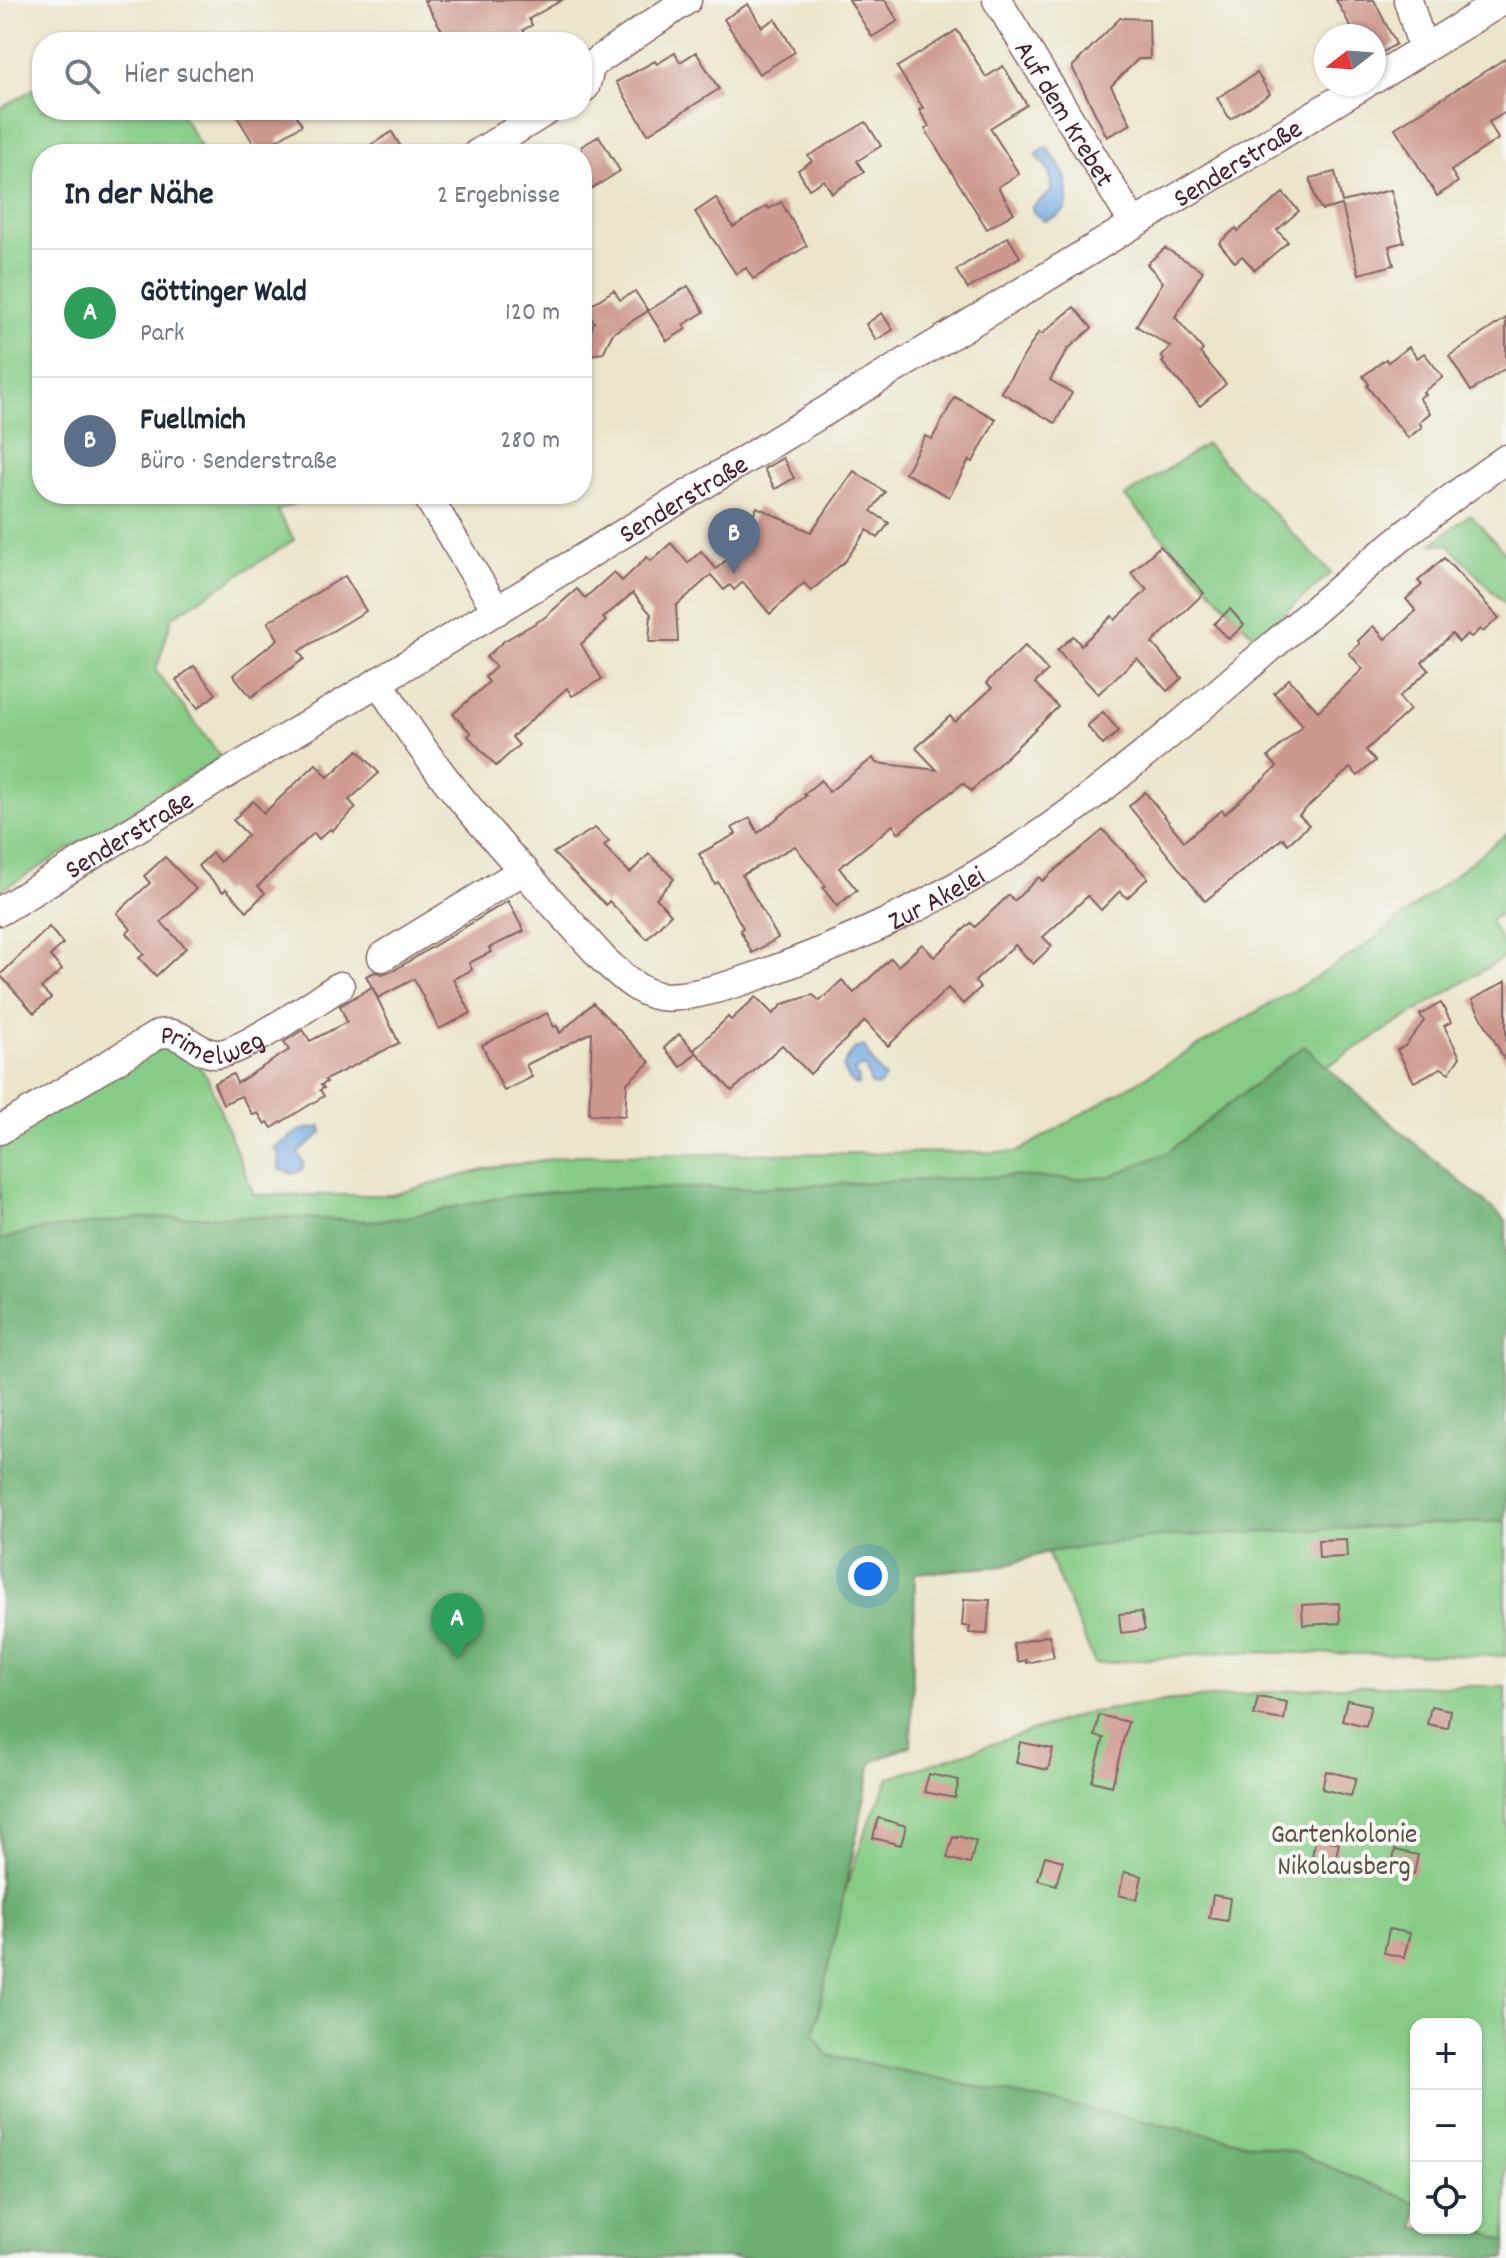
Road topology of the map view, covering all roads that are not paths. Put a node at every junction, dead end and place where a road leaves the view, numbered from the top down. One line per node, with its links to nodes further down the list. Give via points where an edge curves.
1 (687, 0): 6 (street)
2 (997, 0): 11 (street, Auf dem Krebet)
3 (1408, 0): 5 (street)
4 (1504, 0): 5 (street)
5 (1423, 49): 7 (street)
6 (592, 64)
7 (1386, 72)
8 (1345, 96): 11 (street, Senderstraße)
9 (532, 120): 10 (street)
10 (493, 144)
11 (1134, 224): 14 (street, Senderstraße)
12 (1506, 459): 16 (street, Zur Akelei, via 1438,507 1086,801 954,889 834,947 708,990 658,996 623,977)
13 (432, 504): 14 (street)
14 (497, 611): 15 (street, Senderstraße)
15 (379, 681): 16 (street, Zur Akelei, via 437,768); 17 (street, Senderstraße)
16 (524, 870): 18 (street)
17 (0, 911)
18 (382, 957)
19 (340, 986): 20 (street, Primelweg, via 225,1054 202,1051 174,1034 159,1034)
20 (0, 1130)

